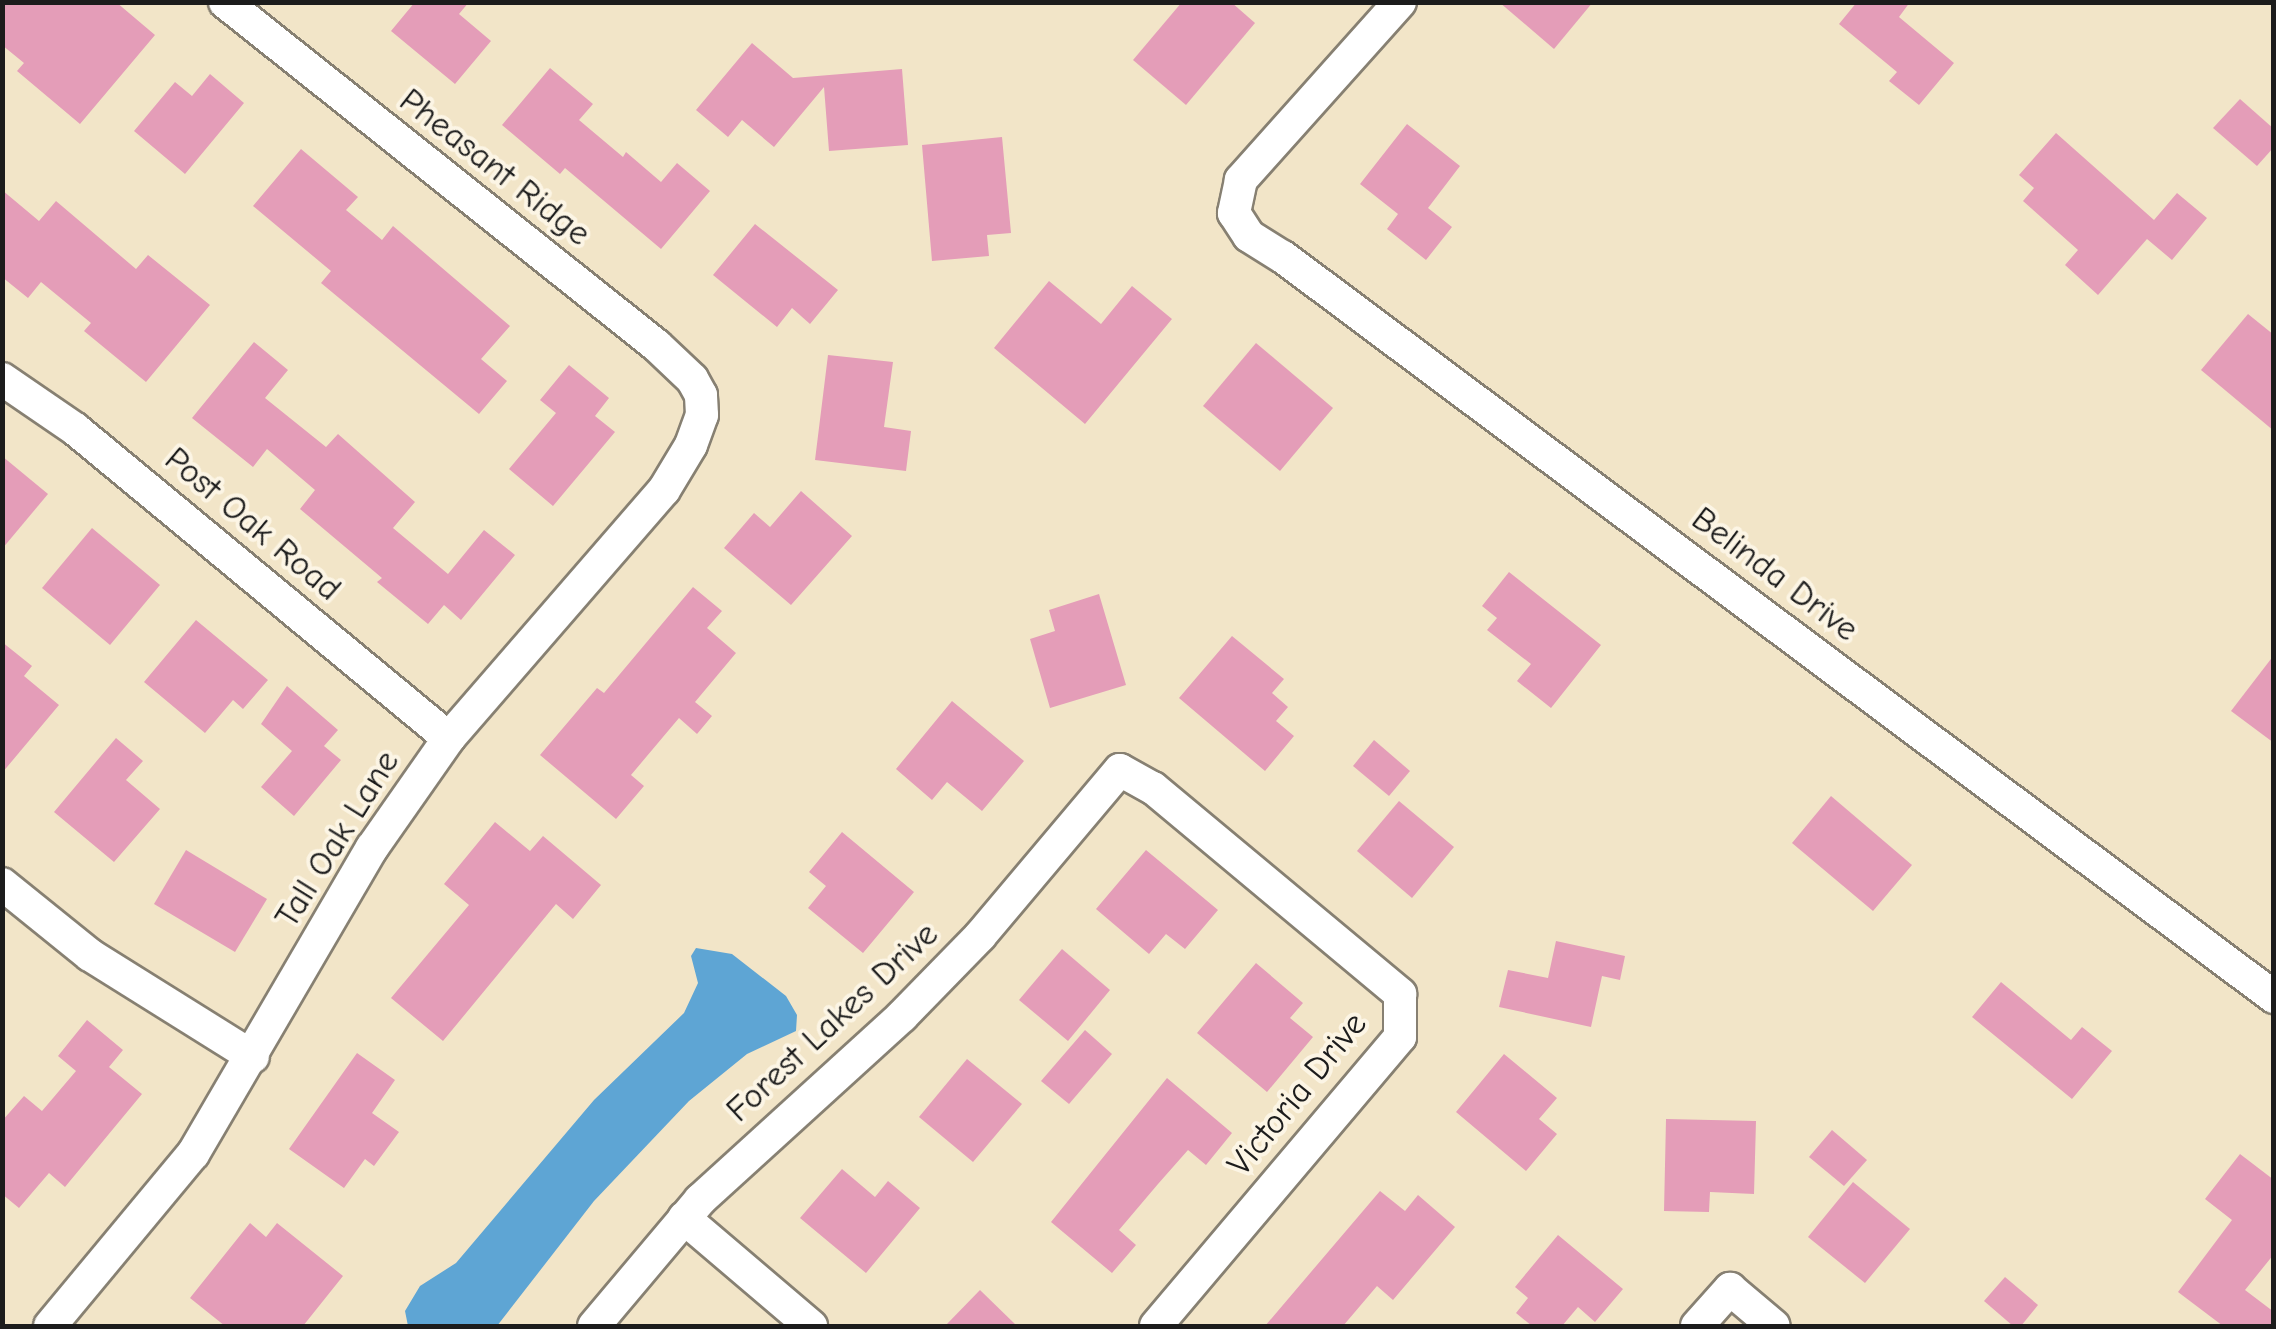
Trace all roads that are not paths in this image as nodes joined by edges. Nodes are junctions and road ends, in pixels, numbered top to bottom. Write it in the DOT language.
graph roads {
  1 [pos="224,2"];
  2 [pos="1400,2"];
  3 [pos="2,379"];
  4 [pos="701,404"];
  5 [pos="448,738"];
  6 [pos="1120,770"];
  7 [pos="2,884"];
  8 [pos="2274,997"];
  9 [pos="253,1057"];
  10 [pos="684,1218"];
  11 [pos="50,1326"];
  12 [pos="594,1326"];
  13 [pos="811,1326"];
  14 [pos="1156,1326"];
  15 [pos="1697,1326"];
  16 [pos="1774,1326"];
  1 -- 4 [label="street, Pheasant Ridge"];
  2 -- 8 [label="street, Belinda Drive"];
  3 -- 5 [label="street, Post Oak Road"];
  4 -- 5 [label="street, Tall Oak Lane"];
  5 -- 9 [label="street, Tall Oak Lane"];
  6 -- 10 [label="street, Forest Lakes Drive"];
  6 -- 14 [label="street, Victoria Drive"];
  7 -- 9 [label="street"];
  9 -- 11 [label="street, Tall Oak Lane"];
  10 -- 12 [label="street, Forest Lakes Drive"];
  10 -- 13 [label="street"];
  15 -- 16 [label="street"];
}
